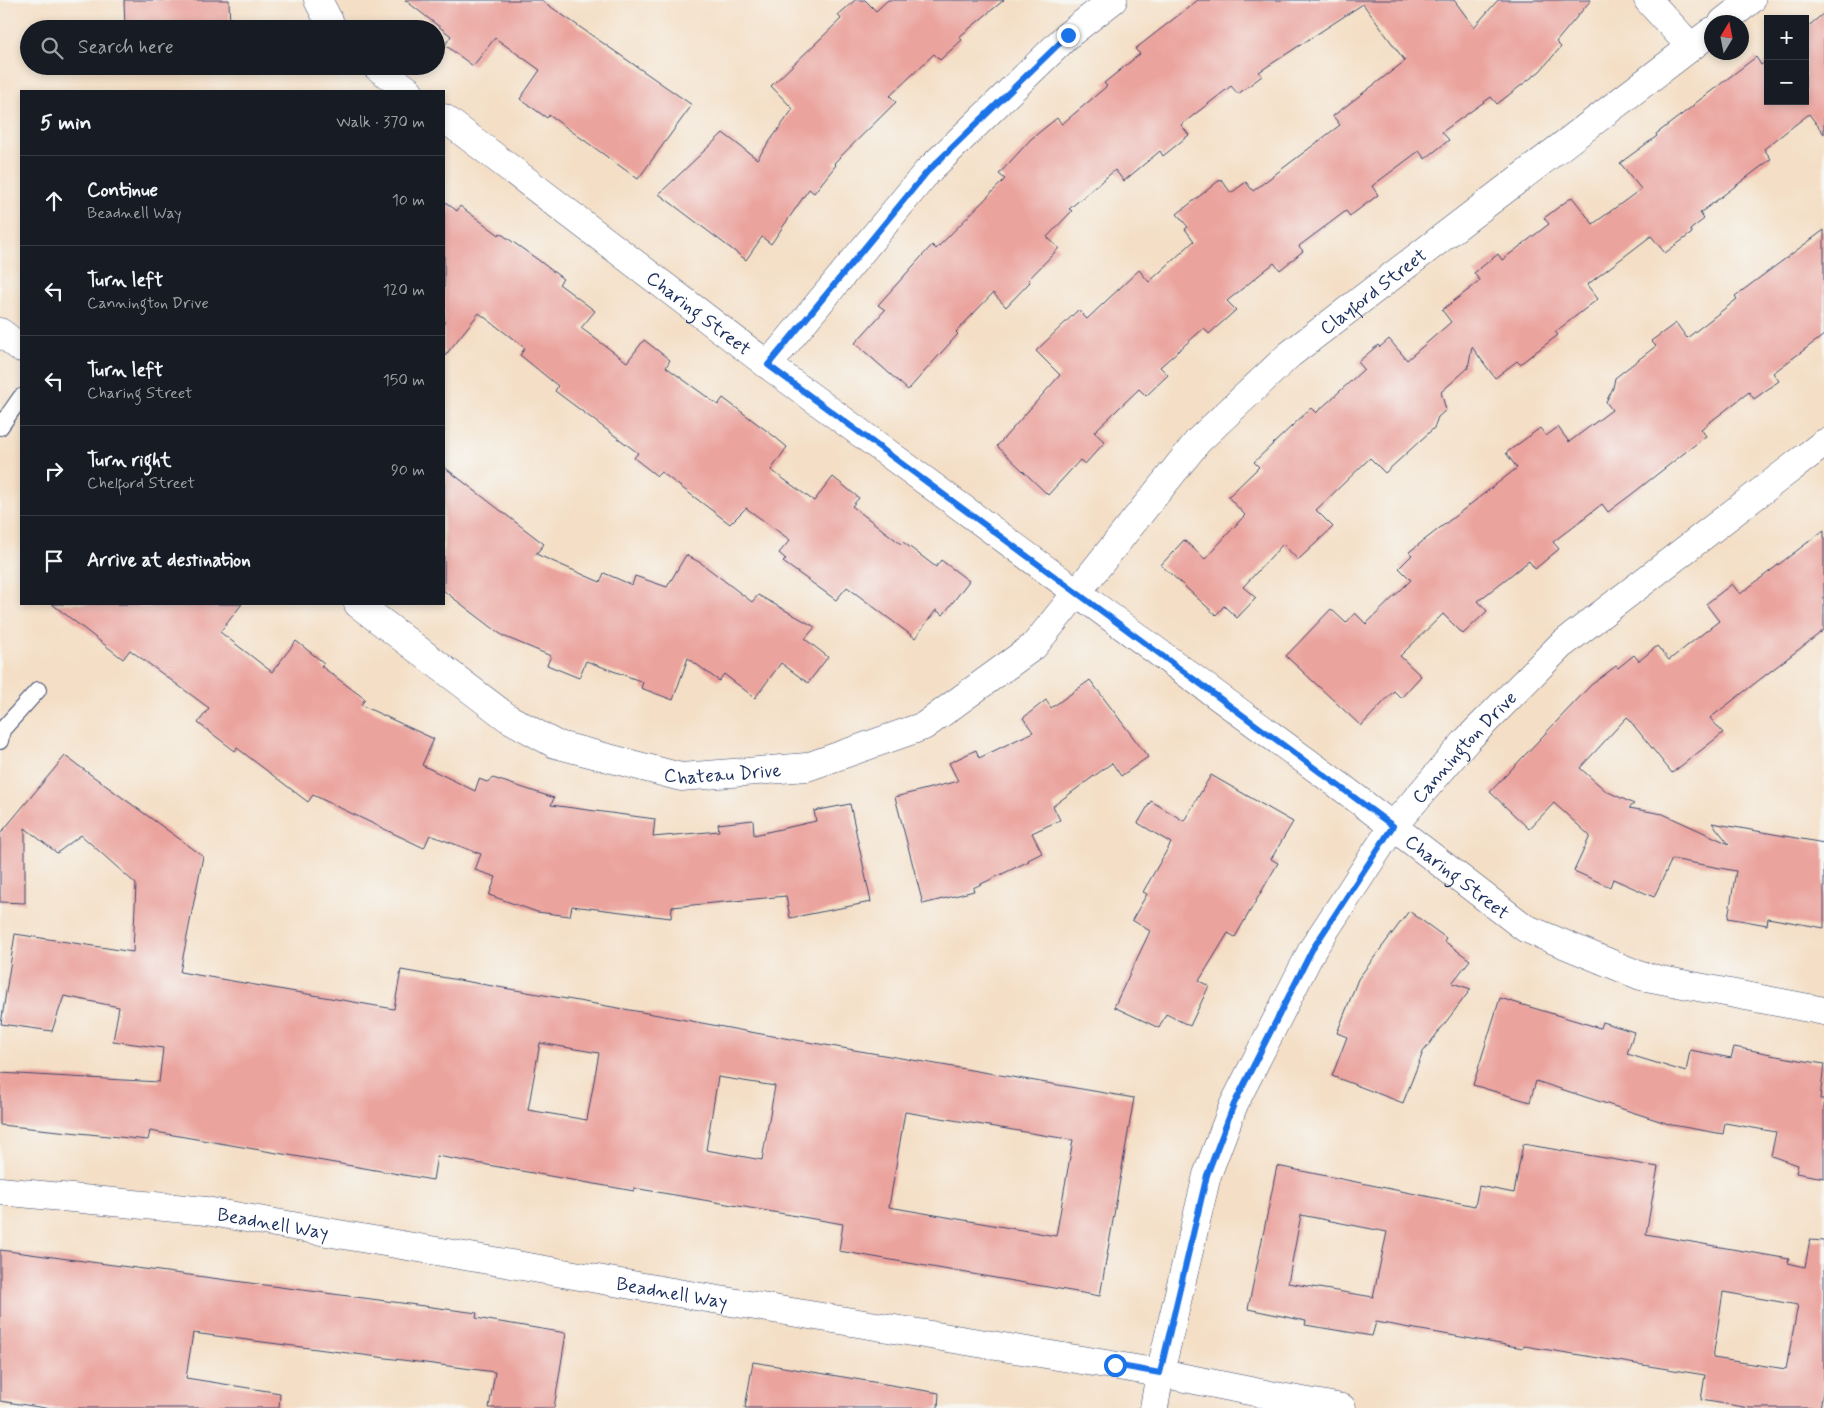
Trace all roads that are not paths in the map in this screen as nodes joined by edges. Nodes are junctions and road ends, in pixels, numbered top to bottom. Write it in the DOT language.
graph roads {
  1 [pos="318,0"];
  2 [pos="1113,0"];
  3 [pos="1648,0"];
  4 [pos="1751,0"];
  5 [pos="1731,15"];
  6 [pos="328,20"];
  7 [pos="1701,39"];
  8 [pos="388,75"];
  9 [pos="408,90"];
  10 [pos="445,119"];
  11 [pos="0,332"];
  12 [pos="20,347"];
  13 [pos="768,365"];
  14 [pos="20,398"];
  15 [pos="0,426"];
  16 [pos="1824,443"];
  17 [pos="1076,592"];
  18 [pos="359,605"];
  19 [pos="38,690"];
  20 [pos="0,741"];
  21 [pos="1393,826"];
  22 [pos="1824,1011"];
  23 [pos="0,1191"];
  24 [pos="1160,1373"];
  25 [pos="1154,1408"];
  26 [pos="1342,1408"];
  1 -- 6 [label="street"];
  2 -- 13 [label="street"];
  3 -- 7 [label="street"];
  4 -- 5 [label="street"];
  7 -- 17 [label="street, Clayford Street"];
  8 -- 9 [label="street"];
  10 -- 13 [label="street, Charing Street"];
  11 -- 12 [label="street"];
  13 -- 17 [label="street, Charing Street"];
  14 -- 15 [label="lane"];
  16 -- 21 [label="street, Cannington Drive"];
  17 -- 18 [label="street, Chateau Drive"];
  17 -- 21 [label="street, Charing Street"];
  19 -- 20 [label="lane"];
  21 -- 22 [label="street, Charing Street"];
  21 -- 24 [label="street, Cannington Drive"];
  23 -- 24 [label="street, Beadnell Way"];
  24 -- 25 [label="street, Cannington Drive"];
  24 -- 26 [label="street, Beadnell Way"];
}
